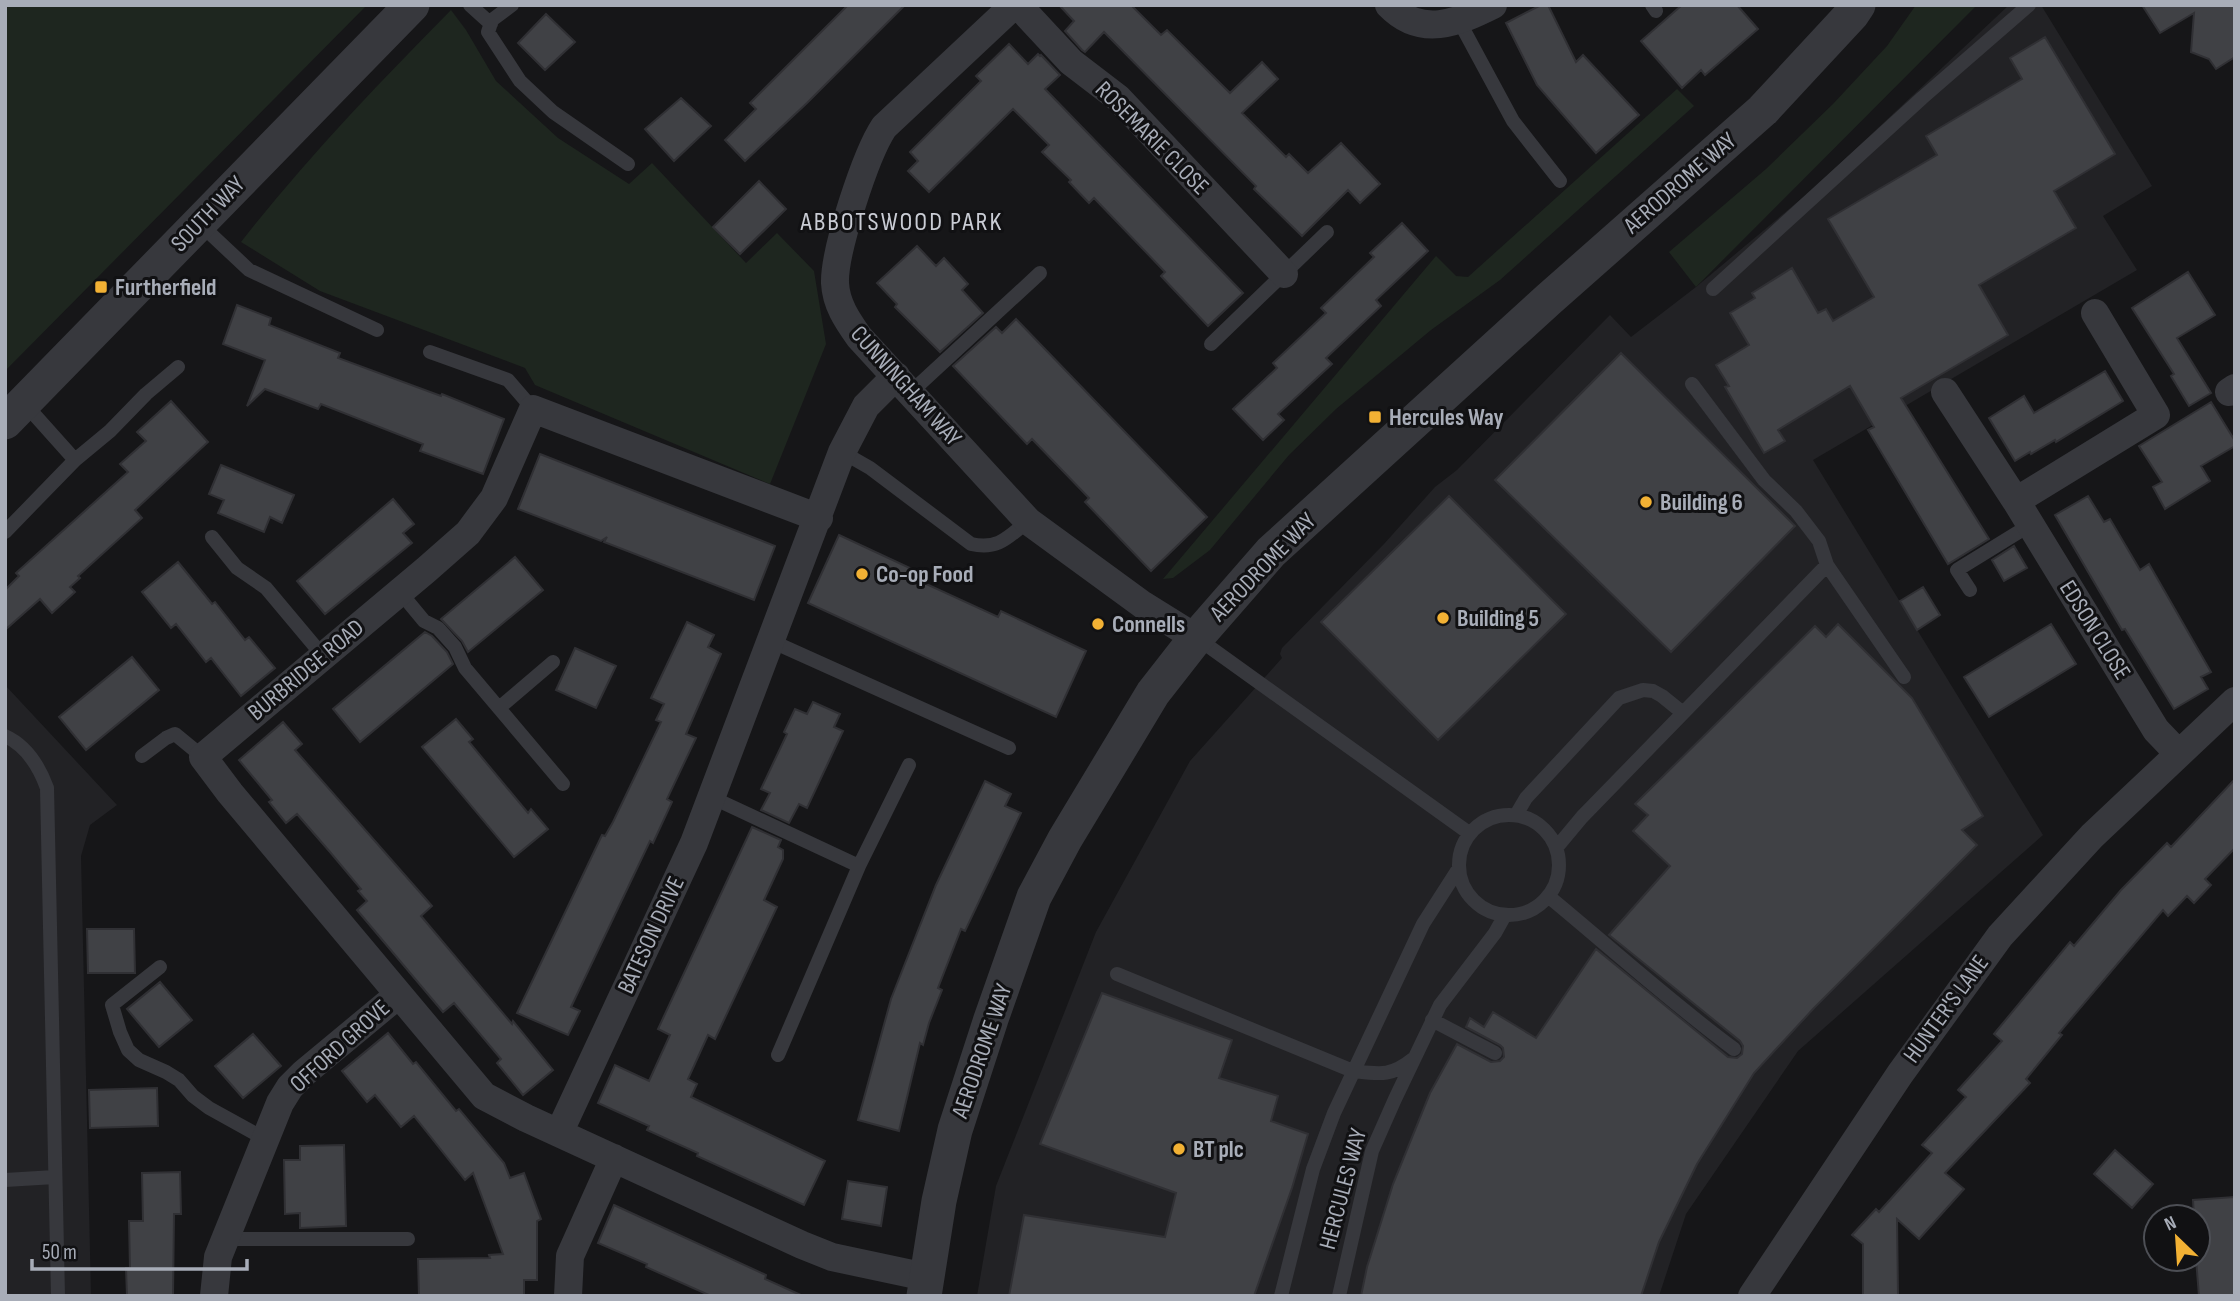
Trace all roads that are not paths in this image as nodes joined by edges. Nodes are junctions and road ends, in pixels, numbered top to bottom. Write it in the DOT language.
graph roads {
  1 [pos="412,5"];
  2 [pos="470,5"];
  3 [pos="512,5"];
  4 [pos="1016,5"];
  5 [pos="1389,5"];
  6 [pos="1858,5"];
  7 [pos="2029,5"];
  8 [pos="1491,6"];
  9 [pos="1459,21"];
  10 [pos="491,24"];
  11 [pos="628,164"];
  12 [pos="1560,181"];
  13 [pos="199,223"];
  14 [pos="1326,232"];
  15 [pos="1040,273"];
  16 [pos="1284,274"];
  17 [pos="1713,289"];
  18 [pos="2095,313"];
  19 [pos="377,330"];
  20 [pos="1211,344"];
  21 [pos="430,352"];
  22 [pos="178,367"];
  23 [pos="903,384"];
  24 [pos="1692,384"];
  25 [pos="1945,392"];
  26 [pos="533,409"];
  27 [pos="15,413"];
  28 [pos="842,452"];
  29 [pos="75,460"];
  30 [pos="2023,513"];
  31 [pos="818,518"];
  32 [pos="1028,521"];
  33 [pos="5,532"];
  34 [pos="212,537"];
  35 [pos="1827,565"];
  36 [pos="1970,590"];
  37 [pos="400,592"];
  38 [pos="1196,638"];
  39 [pos="771,641"];
  40 [pos="323,656"];
  41 [pos="553,662"];
  42 [pos="1904,677"];
  43 [pos="2235,701"];
  44 [pos="499,708"];
  45 [pos="1684,713"];
  46 [pos="5,736"];
  47 [pos="1009,748"];
  48 [pos="2179,754"];
  49 [pos="142,756"];
  50 [pos="203,757"];
  51 [pos="909,765"];
  52 [pos="563,784"];
  53 [pos="711,797"];
  54 [pos="1517,815"];
  55 [pos="1469,833"];
  56 [pos="1556,847"];
  57 [pos="859,866"];
  58 [pos="1457,871"];
  59 [pos="1548,896"];
  60 [pos="1505,915"];
  61 [pos="160,967"];
  62 [pos="1117,974"];
  63 [pos="398,995"];
  64 [pos="1432,1020"];
  65 [pos="1734,1049"];
  66 [pos="1495,1053"];
  67 [pos="778,1055"];
  68 [pos="1414,1058"];
  69 [pos="1353,1071"];
  70 [pos="559,1133"];
  71 [pos="265,1139"];
  72 [pos="614,1158"];
  73 [pos="55,1177"];
  74 [pos="5,1180"];
  75 [pos="224,1239"];
  76 [pos="408,1239"];
  77 [pos="925,1286"];
  78 [pos="58,1296"];
  79 [pos="214,1296"];
  80 [pos="568,1296"];
  81 [pos="1281,1296"];
  82 [pos="1339,1296"];
  83 [pos="1752,1296"];
  1 -- 13 [label="street, SOUTH WAY"];
  2 -- 10 [label="lane"];
  3 -- 10 [label="lane"];
  4 -- 16 [label="street, ROSEMARIE CLOSE"];
  4 -- 23 [label="street, CUNNINGHAM WAY"];
  5 -- 9 [label="street"];
  6 -- 38 [label="street, AERODROME WAY"];
  7 -- 17 [label="lane"];
  8 -- 9 [label="street"];
  9 -- 12 [label="lane"];
  10 -- 11 [label="lane"];
  13 -- 19 [label="lane"];
  13 -- 27 [label="street, SOUTH WAY"];
  14 -- 16 [label="lane"];
  15 -- 23 [label="lane"];
  16 -- 20 [label="lane"];
  18 -- 30 [label="street"];
  21 -- 26 [label="lane"];
  22 -- 29 [label="lane"];
  23 -- 28 [label="street, BATESON DRIVE"];
  23 -- 32 [label="street, CUNNINGHAM WAY"];
  24 -- 35 [label="lane"];
  25 -- 30 [label="street, EDSON CLOSE"];
  26 -- 31 [label="street"];
  26 -- 37 [label="street, BURBRIDGE ROAD"];
  27 -- 29 [label="lane"];
  28 -- 31 [label="street, BATESON DRIVE"];
  28 -- 32 [label="lane"];
  29 -- 33 [label="lane"];
  30 -- 36 [label="lane"];
  30 -- 48 [label="street, EDSON CLOSE"];
  31 -- 39 [label="street, BATESON DRIVE"];
  32 -- 38 [label="street, CUNNINGHAM WAY"];
  34 -- 40 [label="lane"];
  35 -- 42 [label="lane"];
  35 -- 45 [label="lane"];
  37 -- 40 [label="street, BURBRIDGE ROAD"];
  37 -- 44 [label="lane"];
  38 -- 55 [label="lane"];
  38 -- 77 [label="street, AERODROME WAY"];
  39 -- 47 [label="lane"];
  39 -- 53 [label="street, BATESON DRIVE"];
  40 -- 50 [label="street, BURBRIDGE ROAD"];
  41 -- 44 [label="lane"];
  43 -- 48 [label="street, HUNTER'S LANE"];
  44 -- 52 [label="lane"];
  45 -- 54 [label="lane"];
  45 -- 56 [label="lane"];
  46 -- 73 [label="lane"];
  48 -- 83 [label="street, HUNTER'S LANE"];
  49 -- 50 [label="lane"];
  50 -- 63 [label="street"];
  51 -- 57 [label="lane"];
  53 -- 57 [label="lane"];
  53 -- 70 [label="street, BATESON DRIVE"];
  54 -- 55 [label="lane"];
  54 -- 56 [label="lane"];
  55 -- 58 [label="lane, HERCULES WAY"];
  56 -- 59 [label="lane"];
  57 -- 67 [label="lane"];
  58 -- 60 [label="lane"];
  58 -- 69 [label="lane, HERCULES WAY"];
  59 -- 60 [label="lane"];
  59 -- 65 [label="lane"];
  60 -- 64 [label="lane, HERCULES WAY"];
  61 -- 71 [label="lane"];
  62 -- 69 [label="lane"];
  63 -- 70 [label="street"];
  63 -- 71 [label="street, OFFORD GROVE"];
  64 -- 66 [label="lane"];
  64 -- 68 [label="lane, HERCULES WAY"];
  68 -- 69 [label="lane"];
  68 -- 82 [label="lane, HERCULES WAY"];
  69 -- 81 [label="lane, HERCULES WAY"];
  70 -- 72 [label="street"];
  71 -- 75 [label="street, OFFORD GROVE"];
  72 -- 77 [label="street"];
  72 -- 80 [label="street"];
  73 -- 74 [label="lane"];
  73 -- 78 [label="lane"];
  75 -- 76 [label="lane"];
  75 -- 79 [label="street, OFFORD GROVE"];
}
